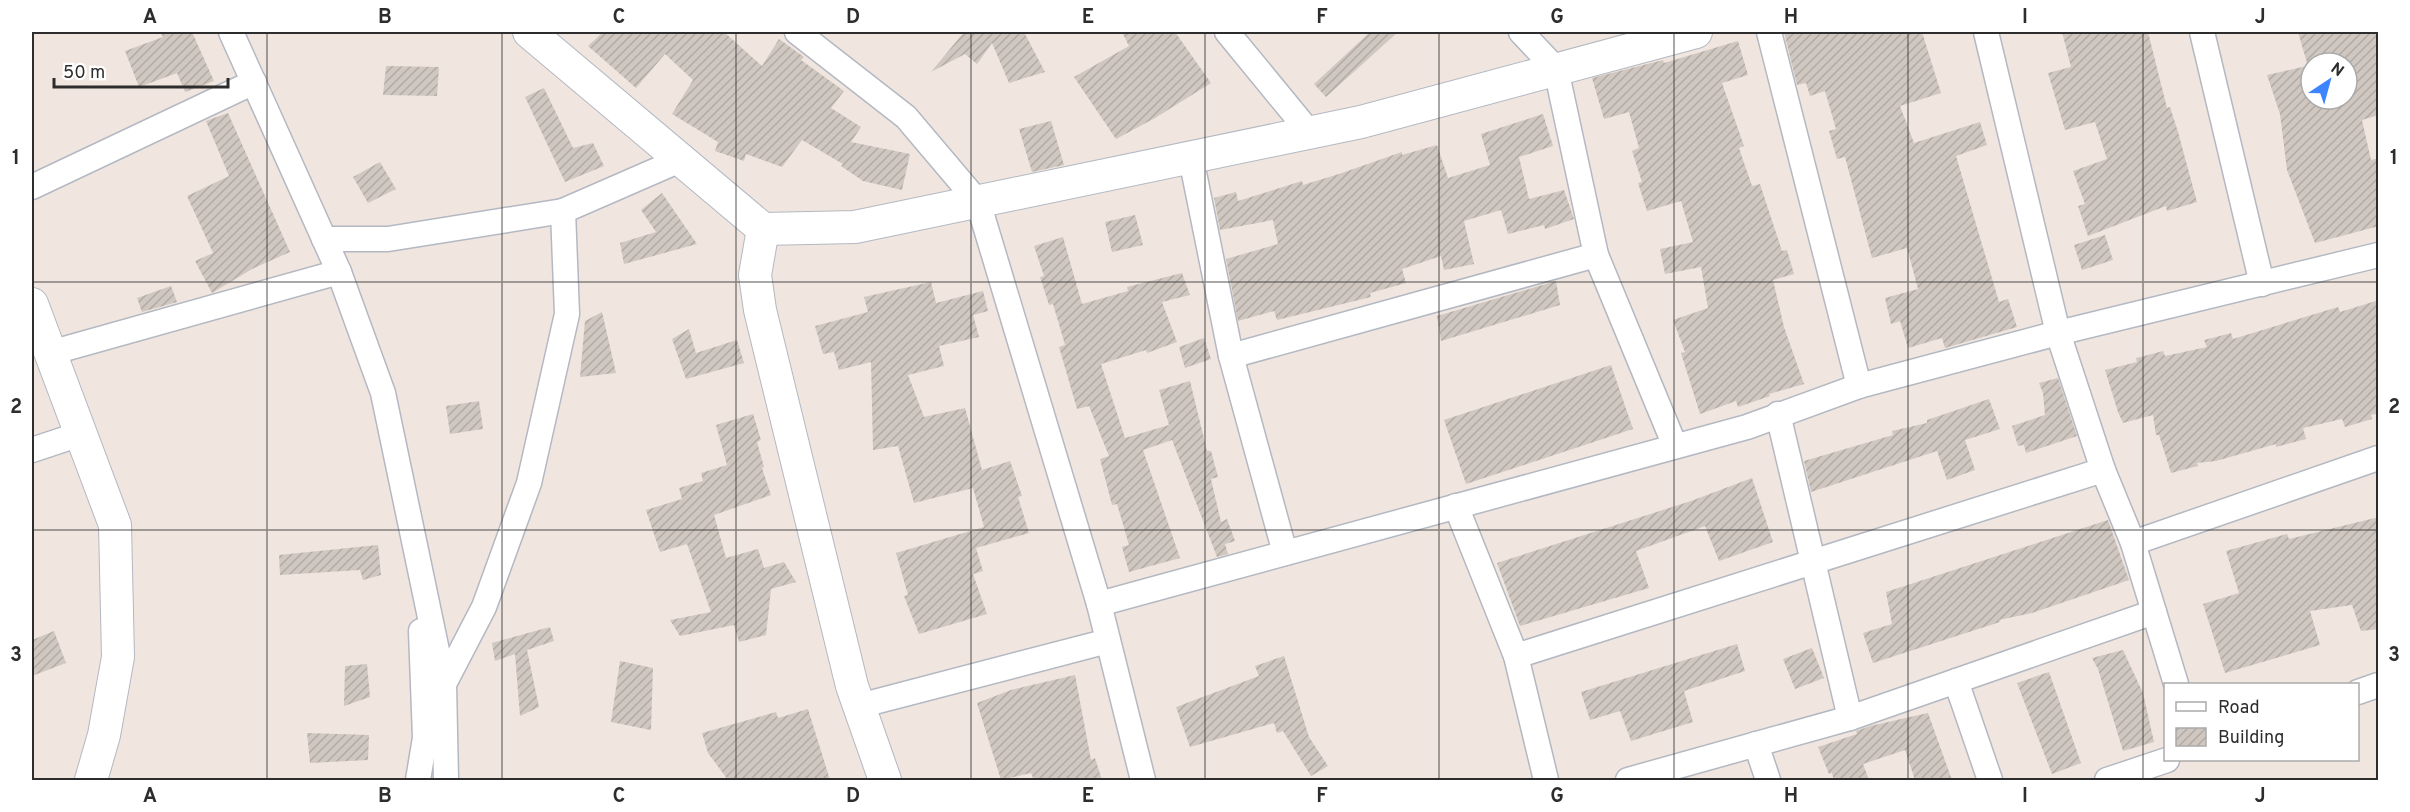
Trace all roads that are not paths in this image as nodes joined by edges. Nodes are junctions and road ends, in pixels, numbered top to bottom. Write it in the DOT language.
graph roads {
  1 [pos="231,32"];
  2 [pos="529,32"];
  3 [pos="797,32"];
  4 [pos="1227,32"];
  5 [pos="1521,32"];
  6 [pos="1696,32"];
  7 [pos="1769,32"];
  8 [pos="1986,32"];
  9 [pos="2202,32"];
  10 [pos="1556,69"];
  11 [pos="254,81"];
  12 [pos="1310,133"];
  13 [pos="1191,158"];
  14 [pos="680,160"];
  15 [pos="32,187"];
  16 [pos="978,202"];
  17 [pos="563,211"];
  18 [pos="762,229"];
  19 [pos="324,239"];
  20 [pos="1596,255"];
  21 [pos="2379,255"];
  22 [pos="339,272"];
  23 [pos="2262,284"];
  24 [pos="32,304"];
  25 [pos="2058,333"];
  26 [pos="50,353"];
  27 [pos="1231,356"];
  28 [pos="1859,386"];
  29 [pos="1778,414"];
  30 [pos="80,434"];
  31 [pos="1675,446"];
  32 [pos="32,450"];
  33 [pos="2379,458"];
  34 [pos="2103,470"];
  35 [pos="1456,506"];
  36 [pos="2133,543"];
  37 [pos="1286,553"];
  38 [pos="1814,562"];
  39 [pos="418,563"];
  40 [pos="1099,604"];
  41 [pos="2154,612"];
  42 [pos="1108,641"];
  43 [pos="1516,656"];
  44 [pos="1956,681"];
  45 [pos="2176,683"];
  46 [pos="444,684"];
  47 [pos="2379,685"];
  48 [pos="2359,692"];
  49 [pos="859,705"];
  50 [pos="1850,718"];
  51 [pos="1756,744"];
  52 [pos="2164,760"];
  53 [pos="91,780"];
  54 [pos="418,780"];
  55 [pos="446,780"];
  56 [pos="885,780"];
  57 [pos="1143,780"];
  58 [pos="1546,780"];
  59 [pos="1628,780"];
  60 [pos="1768,780"];
  61 [pos="1990,780"];
  62 [pos="2107,780"];
  1 -- 11 [label="street"];
  2 -- 14 [label="street"];
  3 -- 16 [label="street"];
  4 -- 12 [label="street"];
  5 -- 10 [label="street"];
  6 -- 10 [label="street"];
  7 -- 28 [label="street"];
  8 -- 25 [label="street"];
  9 -- 23 [label="street"];
  10 -- 12 [label="street"];
  10 -- 20 [label="street"];
  11 -- 15 [label="street"];
  11 -- 19 [label="street"];
  12 -- 13 [label="street"];
  13 -- 16 [label="street"];
  13 -- 27 [label="street"];
  14 -- 17 [label="street"];
  14 -- 18 [label="street"];
  16 -- 18 [label="street"];
  16 -- 40 [label="street"];
  17 -- 19 [label="street"];
  17 -- 46 [label="street"];
  18 -- 49 [label="street"];
  19 -- 22 [label="street"];
  20 -- 27 [label="street"];
  20 -- 31 [label="street"];
  21 -- 23 [label="street"];
  22 -- 26 [label="street"];
  22 -- 39 [label="street"];
  23 -- 25 [label="street"];
  24 -- 26 [label="street"];
  25 -- 28 [label="street"];
  25 -- 34 [label="street"];
  26 -- 30 [label="street"];
  27 -- 37 [label="street"];
  28 -- 29 [label="street"];
  29 -- 31 [label="street"];
  29 -- 38 [label="street"];
  30 -- 32 [label="street"];
  30 -- 53 [label="street"];
  31 -- 35 [label="street"];
  33 -- 36 [label="street"];
  34 -- 36 [label="street"];
  34 -- 38 [label="street"];
  35 -- 37 [label="street"];
  35 -- 43 [label="street"];
  36 -- 41 [label="street"];
  37 -- 40 [label="street"];
  38 -- 43 [label="street"];
  38 -- 50 [label="street"];
  39 -- 46 [label="street"];
  39 -- 54 [label="street"];
  40 -- 42 [label="street"];
  41 -- 44 [label="street"];
  41 -- 45 [label="street"];
  42 -- 49 [label="street"];
  42 -- 57 [label="street"];
  43 -- 58 [label="street"];
  44 -- 50 [label="street"];
  44 -- 61 [label="street"];
  46 -- 55 [label="street"];
  47 -- 48 [label="street"];
  49 -- 56 [label="street"];
  50 -- 51 [label="street"];
  51 -- 59 [label="street"];
  51 -- 60 [label="street"];
  52 -- 62 [label="street"];
}
